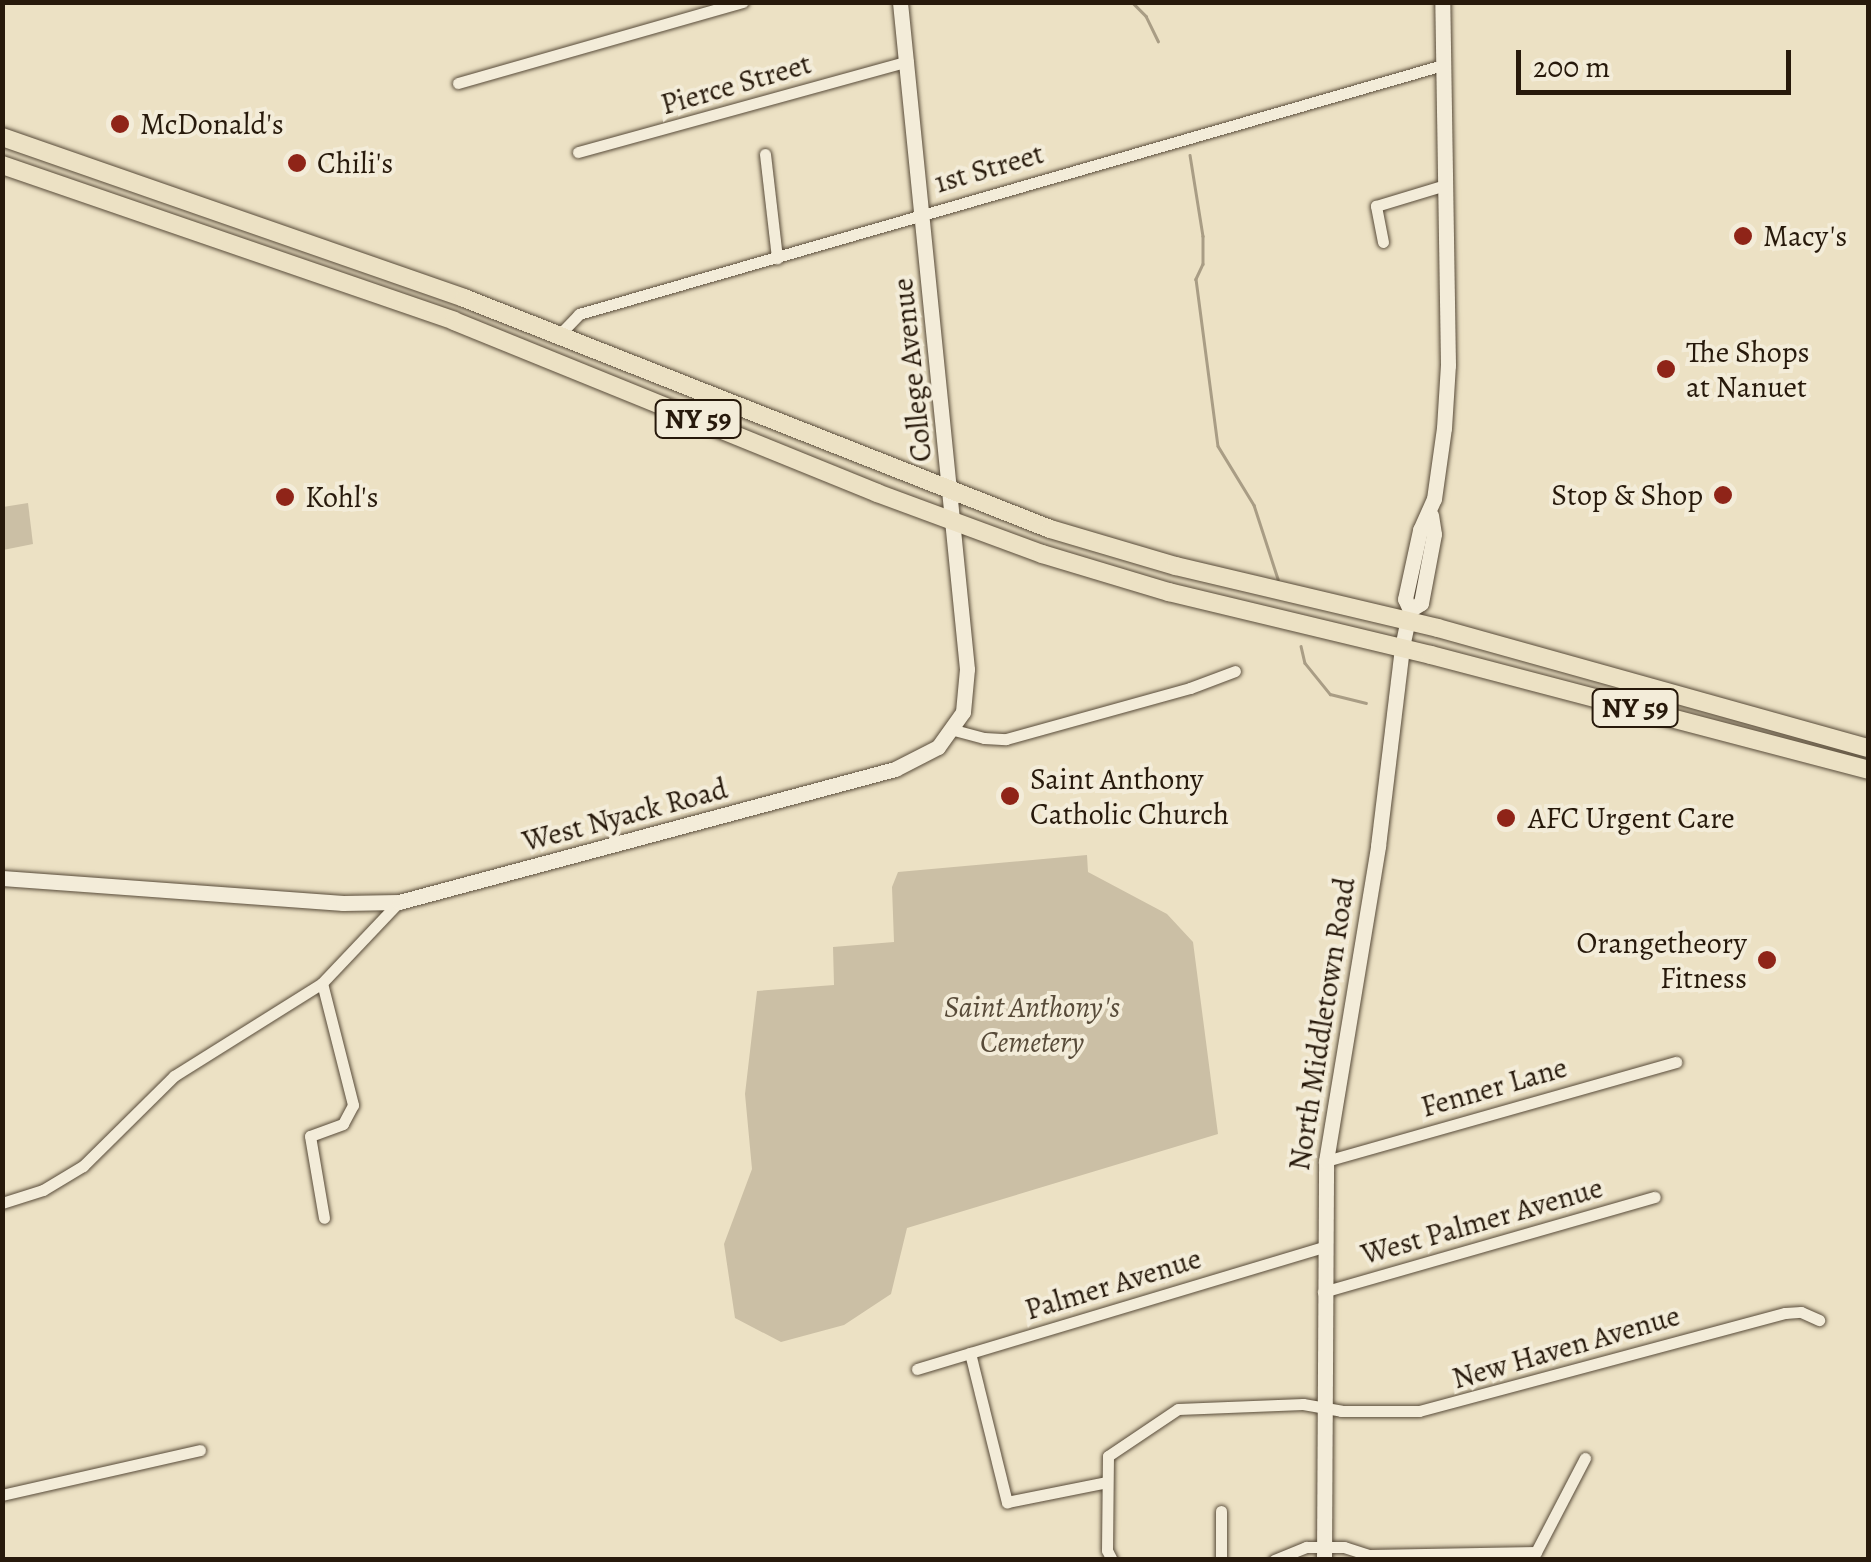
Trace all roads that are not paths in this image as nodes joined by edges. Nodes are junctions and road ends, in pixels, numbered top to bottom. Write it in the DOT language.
graph roads {
  1 [pos="743,2"];
  2 [pos="900,2"];
  3 [pos="1442,2"];
  4 [pos="908,61"];
  5 [pos="1443,65"];
  6 [pos="458,83"];
  7 [pos="2,137"];
  8 [pos="578,152"];
  9 [pos="765,154"];
  10 [pos="2,165"];
  11 [pos="1442,186"];
  12 [pos="924,213"];
  13 [pos="1383,242"];
  14 [pos="777,258"];
  15 [pos="559,335"];
  16 [pos="951,493"];
  17 [pos="954,523"];
  18 [pos="1409,615"];
  19 [pos="1402,647"];
  20 [pos="1235,671"];
  21 [pos="954,730"];
  22 [pos="1868,748"];
  23 [pos="1868,770"];
  24 [pos="2,878"];
  25 [pos="398,902"];
  26 [pos="322,983"];
  27 [pos="1676,1062"];
  28 [pos="1326,1161"];
  29 [pos="1654,1197"];
  30 [pos="2,1203"];
  31 [pos="324,1218"];
  32 [pos="1323,1247"];
  33 [pos="1322,1292"];
  34 [pos="1820,1320"];
  35 [pos="970,1353"];
  36 [pos="918,1369"];
  37 [pos="1322,1406"];
  38 [pos="200,1450"];
  39 [pos="1585,1458"];
  40 [pos="1107,1482"];
  41 [pos="2,1495"];
  42 [pos="1221,1511"];
  43 [pos="1324,1553"];
  44 [pos="1112,1560"];
  45 [pos="1221,1560"];
  46 [pos="1274,1560"];
  1 -- 6 [label="street"];
  2 -- 4 [label="street, College Avenue"];
  3 -- 5 [label="street, North Middletown Road"];
  4 -- 8 [label="street, Pierce Street"];
  4 -- 12 [label="street, College Avenue"];
  5 -- 11 [label="street, North Middletown Road"];
  5 -- 12 [label="street, 1st Street"];
  7 -- 15 [label="main road, NY 59"];
  9 -- 14 [label="street"];
  10 -- 17 [label="main road, NY 59"];
  11 -- 13 [label="street"];
  11 -- 18 [label="street, North Middletown Road"];
  12 -- 14 [label="street, 1st Street"];
  12 -- 16 [label="street, College Avenue"];
  14 -- 15 [label="street, 1st Street"];
  15 -- 16 [label="main road, NY 59"];
  16 -- 17 [label="street, College Avenue"];
  16 -- 18 [label="main road, NY 59"];
  17 -- 19 [label="main road, NY 59"];
  17 -- 21 [label="street, College Avenue"];
  18 -- 19 [label="street, North Middletown Road"];
  18 -- 22 [label="main road, NY 59"];
  19 -- 23 [label="main road, NY 59"];
  19 -- 28 [label="street, North Middletown Road"];
  20 -- 21 [label="street"];
  21 -- 25 [label="street, West Nyack Road"];
  24 -- 25 [label="street, West Nyack Road"];
  25 -- 26 [label="street"];
  26 -- 30 [label="street"];
  26 -- 31 [label="street"];
  27 -- 28 [label="street, Fenner Lane"];
  28 -- 32 [label="street, North Middletown Road"];
  29 -- 33 [label="street, West Palmer Avenue"];
  32 -- 33 [label="street, North Middletown Road"];
  32 -- 35 [label="street, Palmer Avenue"];
  33 -- 37 [label="street, North Middletown Road"];
  34 -- 37 [label="street, New Haven Avenue"];
  35 -- 36 [label="street, Palmer Avenue"];
  35 -- 40 [label="street"];
  37 -- 40 [label="street, New Haven Avenue"];
  37 -- 43 [label="street, North Middletown Road"];
  38 -- 41 [label="street"];
  39 -- 43 [label="street"];
  40 -- 44 [label="street"];
  42 -- 45 [label="street"];
  43 -- 46 [label="street"];
}
